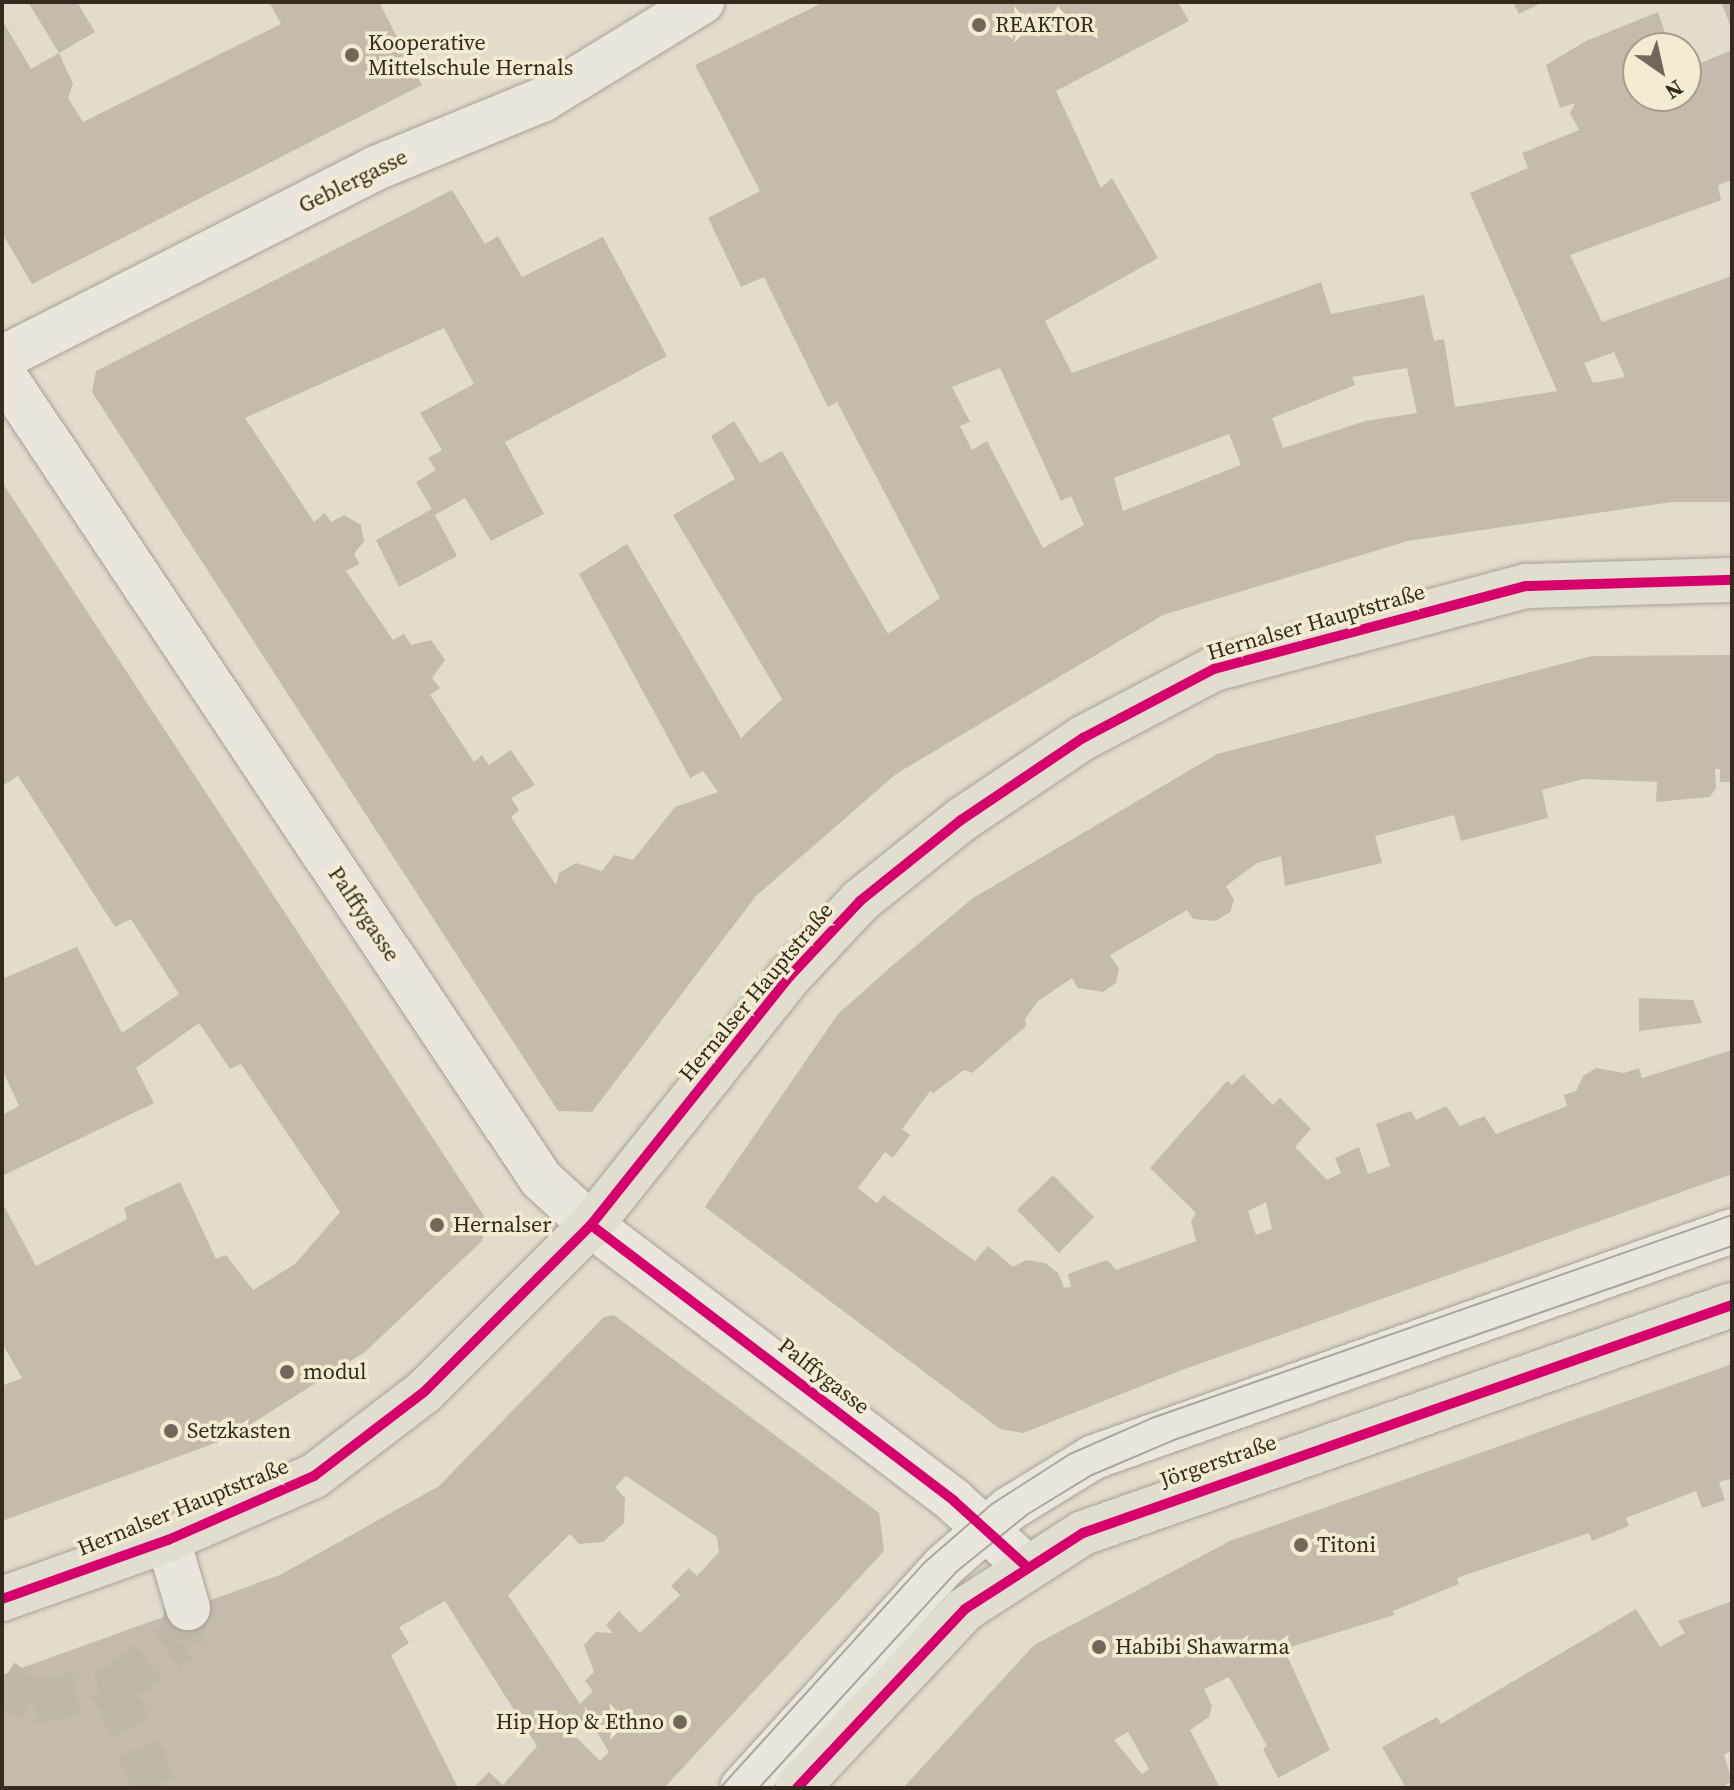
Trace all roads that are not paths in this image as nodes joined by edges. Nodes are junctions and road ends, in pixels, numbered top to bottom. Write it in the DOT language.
graph roads {
  1 [pos="702,2"];
  2 [pos="2,358"];
  3 [pos="2,372"];
  4 [pos="1732,580"];
  5 [pos="591,1225"];
  6 [pos="1732,1231"];
  7 [pos="1732,1305"];
  8 [pos="985,1529"];
  9 [pos="168,1540"];
  10 [pos="1026,1566"];
  11 [pos="2,1599"];
  12 [pos="188,1608"];
  13 [pos="742,1788"];
  14 [pos="797,1788"];
  1 -- 2 [label="street, Geblergasse"];
  3 -- 5 [label="street, Palffygasse"];
  4 -- 5 [label="main road, Hernalser Hauptstraße"];
  5 -- 8 [label="street, Palffygasse"];
  5 -- 9 [label="main road, Hernalser Hauptstraße"];
  6 -- 8 [label="street"];
  7 -- 10 [label="main road, Jörgerstraße"];
  8 -- 10 [label="street, Palffygasse"];
  8 -- 13 [label="street"];
  9 -- 11 [label="main road, Hernalser Hauptstraße"];
  9 -- 12 [label="street"];
  10 -- 14 [label="main road, Jörgerstraße"];
}
